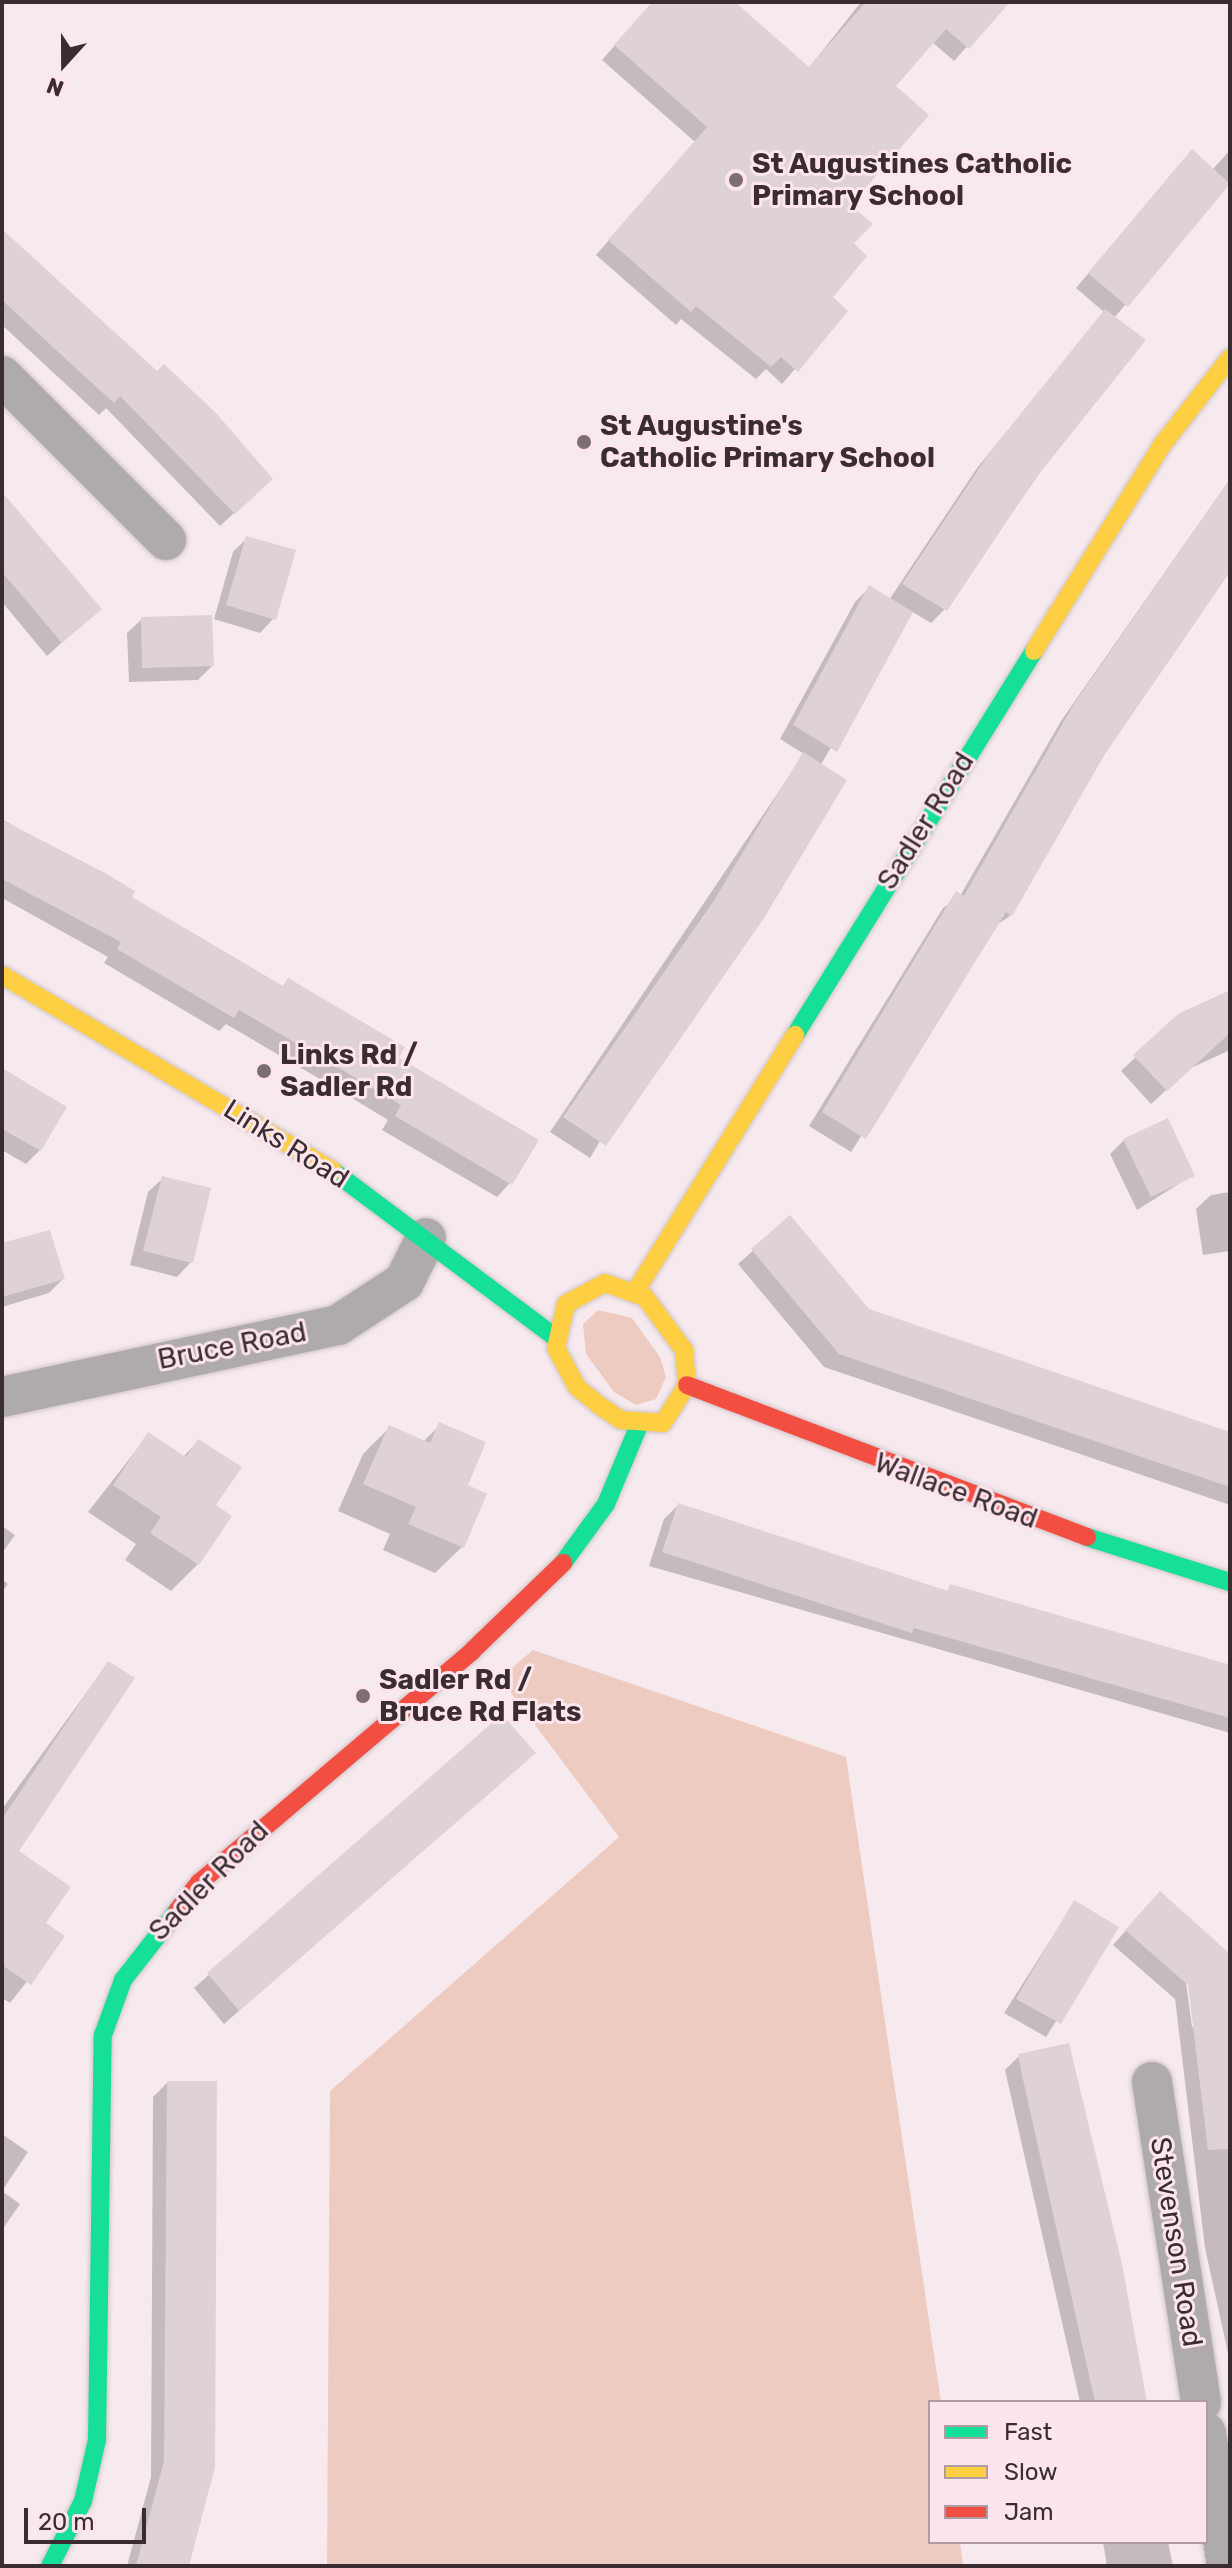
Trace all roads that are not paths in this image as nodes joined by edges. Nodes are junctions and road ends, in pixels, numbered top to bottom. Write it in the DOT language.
graph roads {
  1 [pos="1230,358"];
  2 [pos="2,376"];
  3 [pos="166,540"];
  4 [pos="2,975"];
  5 [pos="426,1238"];
  6 [pos="635,1292"];
  7 [pos="555,1337"];
  8 [pos="687,1385"];
  9 [pos="2,1397"];
  10 [pos="639,1425"];
  11 [pos="1230,1582"];
  12 [pos="1152,2082"];
  13 [pos="1201,2400"];
  14 [pos="1208,2446"];
  15 [pos="50,2566"];
  16 [pos="1227,2566"];
  1 -- 6 [label="street, Sadler Road"];
  2 -- 3 [label="street"];
  4 -- 5 [label="street, Links Road"];
  5 -- 7 [label="street, Links Road"];
  5 -- 9 [label="street, Bruce Road"];
  6 -- 7 [label="street"];
  6 -- 8 [label="street"];
  7 -- 10 [label="street"];
  8 -- 10 [label="street"];
  8 -- 11 [label="street, Wallace Road"];
  10 -- 15 [label="street, Sadler Road"];
  12 -- 13 [label="street, Stevenson Road"];
  14 -- 16 [label="street"];
}
